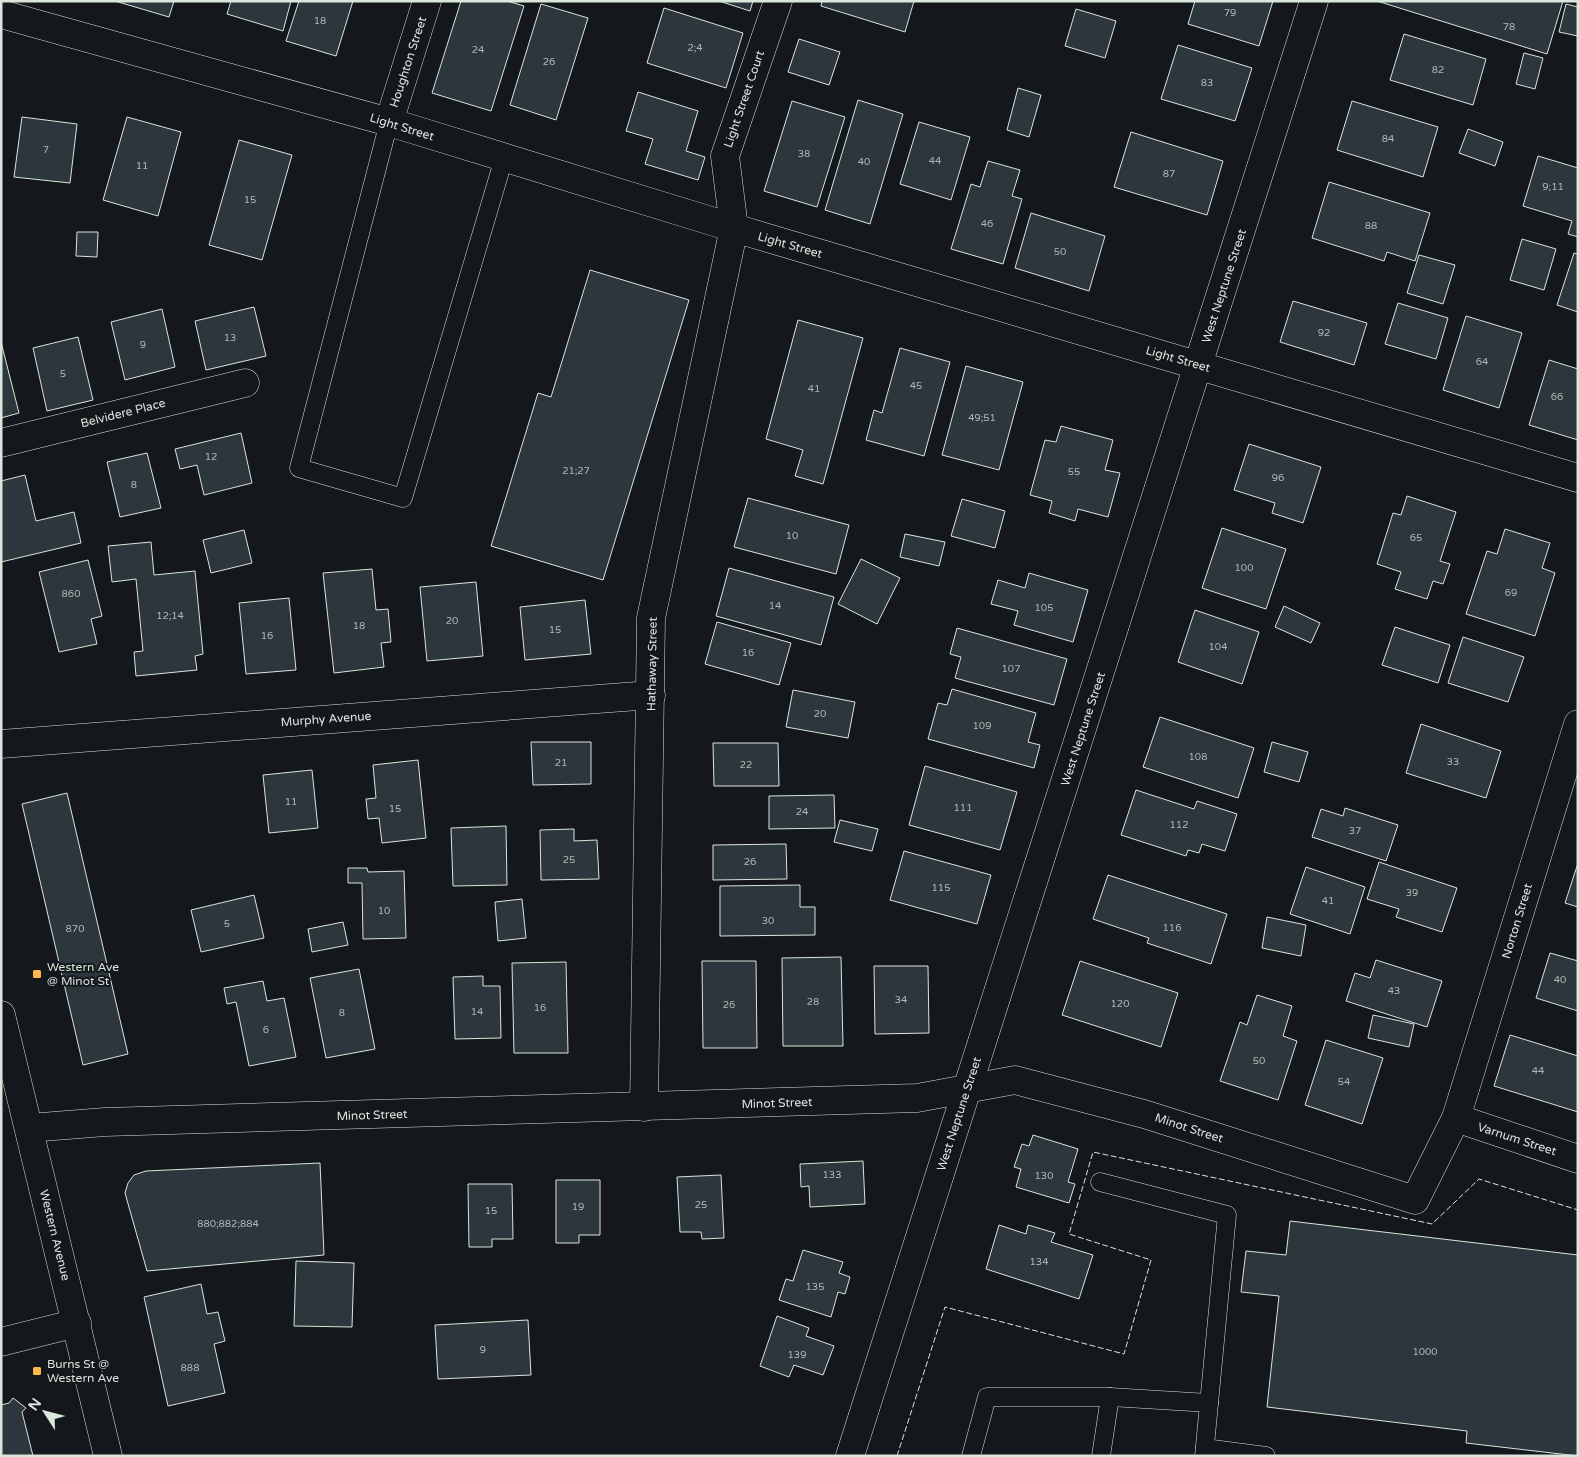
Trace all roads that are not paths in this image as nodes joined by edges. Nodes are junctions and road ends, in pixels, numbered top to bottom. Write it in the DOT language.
graph roads {
  1 [pos="427,1"];
  2 [pos="778,1"];
  3 [pos="1314,1"];
  4 [pos="1,14"];
  5 [pos="389,122"];
  6 [pos="504,158"];
  7 [pos="734,228"];
  8 [pos="1199,364"];
  9 [pos="245,384"];
  10 [pos="1,443"];
  11 [pos="1578,478"];
  12 [pos="651,695"];
  13 [pos="1578,724"];
  14 [pos="1,744"];
  15 [pos="1,1014"];
  16 [pos="8,1070"];
  17 [pos="967,1091"];
  18 [pos="644,1107"];
  19 [pos="1456,1118"];
  20 [pos="29,1128"];
  21 [pos="1578,1159"];
  22 [pos="1100,1182"];
  23 [pos="77,1323"];
  24 [pos="1,1342"];
  25 [pos="1110,1397"];
  26 [pos="1209,1403"];
  27 [pos="1204,1452"];
  28 [pos="108,1456"];
  29 [pos="850,1456"];
  30 [pos="971,1456"];
  31 [pos="1101,1456"];
  32 [pos="1266,1456"];
  1 -- 5 [label="street, Houghton Street"];
  2 -- 7 [label="street, Light Street Court"];
  3 -- 8 [label="street, West Neptune Street"];
  4 -- 5 [label="street, Light Street"];
  5 -- 6 [label="street, Light Street"];
  5 -- 6 [label="lane"];
  6 -- 7 [label="street, Light Street"];
  7 -- 8 [label="street, Light Street"];
  7 -- 12 [label="street, Hathaway Street"];
  8 -- 11 [label="street, Light Street"];
  8 -- 17 [label="street, West Neptune Street"];
  9 -- 10 [label="street, Belvidere Place"];
  12 -- 14 [label="street, Murphy Avenue"];
  12 -- 18 [label="street, Hathaway Street"];
  13 -- 19 [label="street, Norton Street"];
  15 -- 16 [label="street, Western Avenue"];
  16 -- 20 [label="street, Western Avenue"];
  17 -- 18 [label="street, Minot Street"];
  17 -- 19 [label="street, Minot Street"];
  17 -- 29 [label="street, West Neptune Street"];
  18 -- 20 [label="street, Minot Street"];
  19 -- 21 [label="street, Varnum Street"];
  20 -- 23 [label="street, Western Avenue"];
  22 -- 26 [label="lane"];
  23 -- 24 [label="street"];
  23 -- 28 [label="street, Western Avenue"];
  25 -- 26 [label="lane"];
  25 -- 30 [label="lane"];
  25 -- 31 [label="lane"];
  26 -- 27 [label="lane"];
  27 -- 32 [label="lane"];
}
